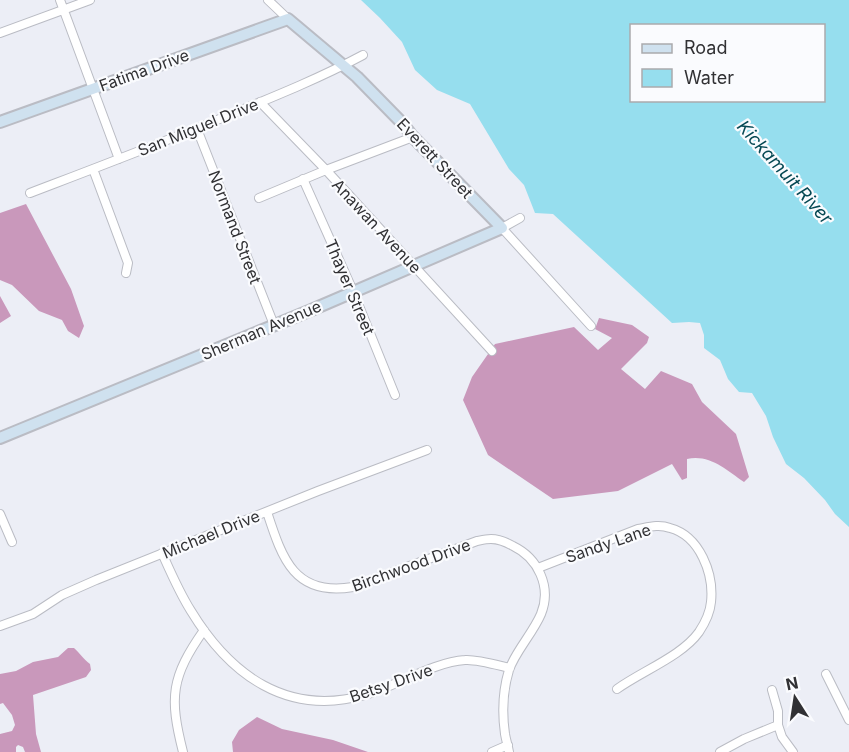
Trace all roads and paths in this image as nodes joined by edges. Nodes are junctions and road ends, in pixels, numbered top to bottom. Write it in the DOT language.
graph roads {
  1 [pos="60,0"];
  2 [pos="90,0"];
  3 [pos="268,0"];
  4 [pos="64,9"];
  5 [pos="288,19"];
  6 [pos="0,33"];
  7 [pos="363,55"];
  8 [pos="344,65"];
  9 [pos="93,88"];
  10 [pos="260,102"];
  11 [pos="0,122"];
  12 [pos="197,129"];
  13 [pos="413,137"];
  14 [pos="119,159"];
  15 [pos="93,169"];
  16 [pos="326,170"];
  17 [pos="303,179"];
  18 [pos="30,193"];
  19 [pos="259,198"];
  20 [pos="520,218"];
  21 [pos="502,228"];
  22 [pos="414,266"];
  23 [pos="126,273"];
  24 [pos="353,291"];
  25 [pos="274,325"];
  26 [pos="591,326"];
  27 [pos="492,351"];
  28 [pos="395,395"];
  29 [pos="0,438"];
  30 [pos="427,450"];
  31 [pos="267,512"];
  32 [pos="0,514"];
  33 [pos="12,542"];
  34 [pos="162,553"];
  35 [pos="538,568"];
  36 [pos="0,626"];
  37 [pos="204,630"];
  38 [pos="510,668"];
  39 [pos="826,674"];
  40 [pos="617,689"];
  41 [pos="772,690"];
  42 [pos="849,720"];
  43 [pos="778,725"];
  44 [pos="508,749"];
  45 [pos="183,752"];
  46 [pos="492,752"];
  47 [pos="720,752"];
  48 [pos="793,752"];
  1 -- 4 [label="street"];
  2 -- 4 [label="street"];
  3 -- 5 [label="street, Everett Street"];
  4 -- 6 [label="street"];
  4 -- 9 [label="street"];
  5 -- 8 [label="street, Everett Street"];
  5 -- 9 [label="street, Fatima Drive"];
  7 -- 8 [label="street, San Miguel Drive"];
  8 -- 10 [label="street, San Miguel Drive"];
  8 -- 13 [label="street, Everett Street"];
  9 -- 11 [label="street, Fatima Drive"];
  9 -- 14 [label="street"];
  10 -- 12 [label="street, San Miguel Drive"];
  10 -- 16 [label="street, Anawan Avenue"];
  12 -- 14 [label="street, San Miguel Drive"];
  12 -- 25 [label="street, Normand Street"];
  13 -- 16 [label="street"];
  13 -- 21 [label="street, Everett Street"];
  14 -- 15 [label="street, San Miguel Drive"];
  15 -- 18 [label="street, San Miguel Drive"];
  15 -- 23 [label="street"];
  16 -- 17 [label="street"];
  16 -- 22 [label="street, Anawan Avenue"];
  17 -- 19 [label="street"];
  17 -- 24 [label="street, Thayer Street"];
  20 -- 21 [label="street, Sherman Avenue"];
  21 -- 22 [label="street, Sherman Avenue"];
  21 -- 26 [label="street, Everett Street"];
  22 -- 24 [label="street, Sherman Avenue"];
  22 -- 27 [label="street, Anawan Avenue"];
  24 -- 25 [label="street, Sherman Avenue"];
  24 -- 28 [label="street, Thayer Street"];
  25 -- 29 [label="street, Sherman Avenue"];
  30 -- 31 [label="street, Michael Drive"];
  31 -- 34 [label="street, Michael Drive"];
  31 -- 35 [label="street, Birchwood Drive"];
  32 -- 33 [label="street"];
  34 -- 36 [label="street, Michael Drive"];
  34 -- 37 [label="street, Betsy Drive"];
  35 -- 38 [label="street"];
  35 -- 40 [label="street, Sandy Lane"];
  37 -- 38 [label="street, Betsy Drive"];
  37 -- 45 [label="street"];
  38 -- 44 [label="street"];
  39 -- 42 [label="street"];
  41 -- 43 [label="street"];
  43 -- 47 [label="street"];
  43 -- 48 [label="street"];
  44 -- 46 [label="street"];
}
